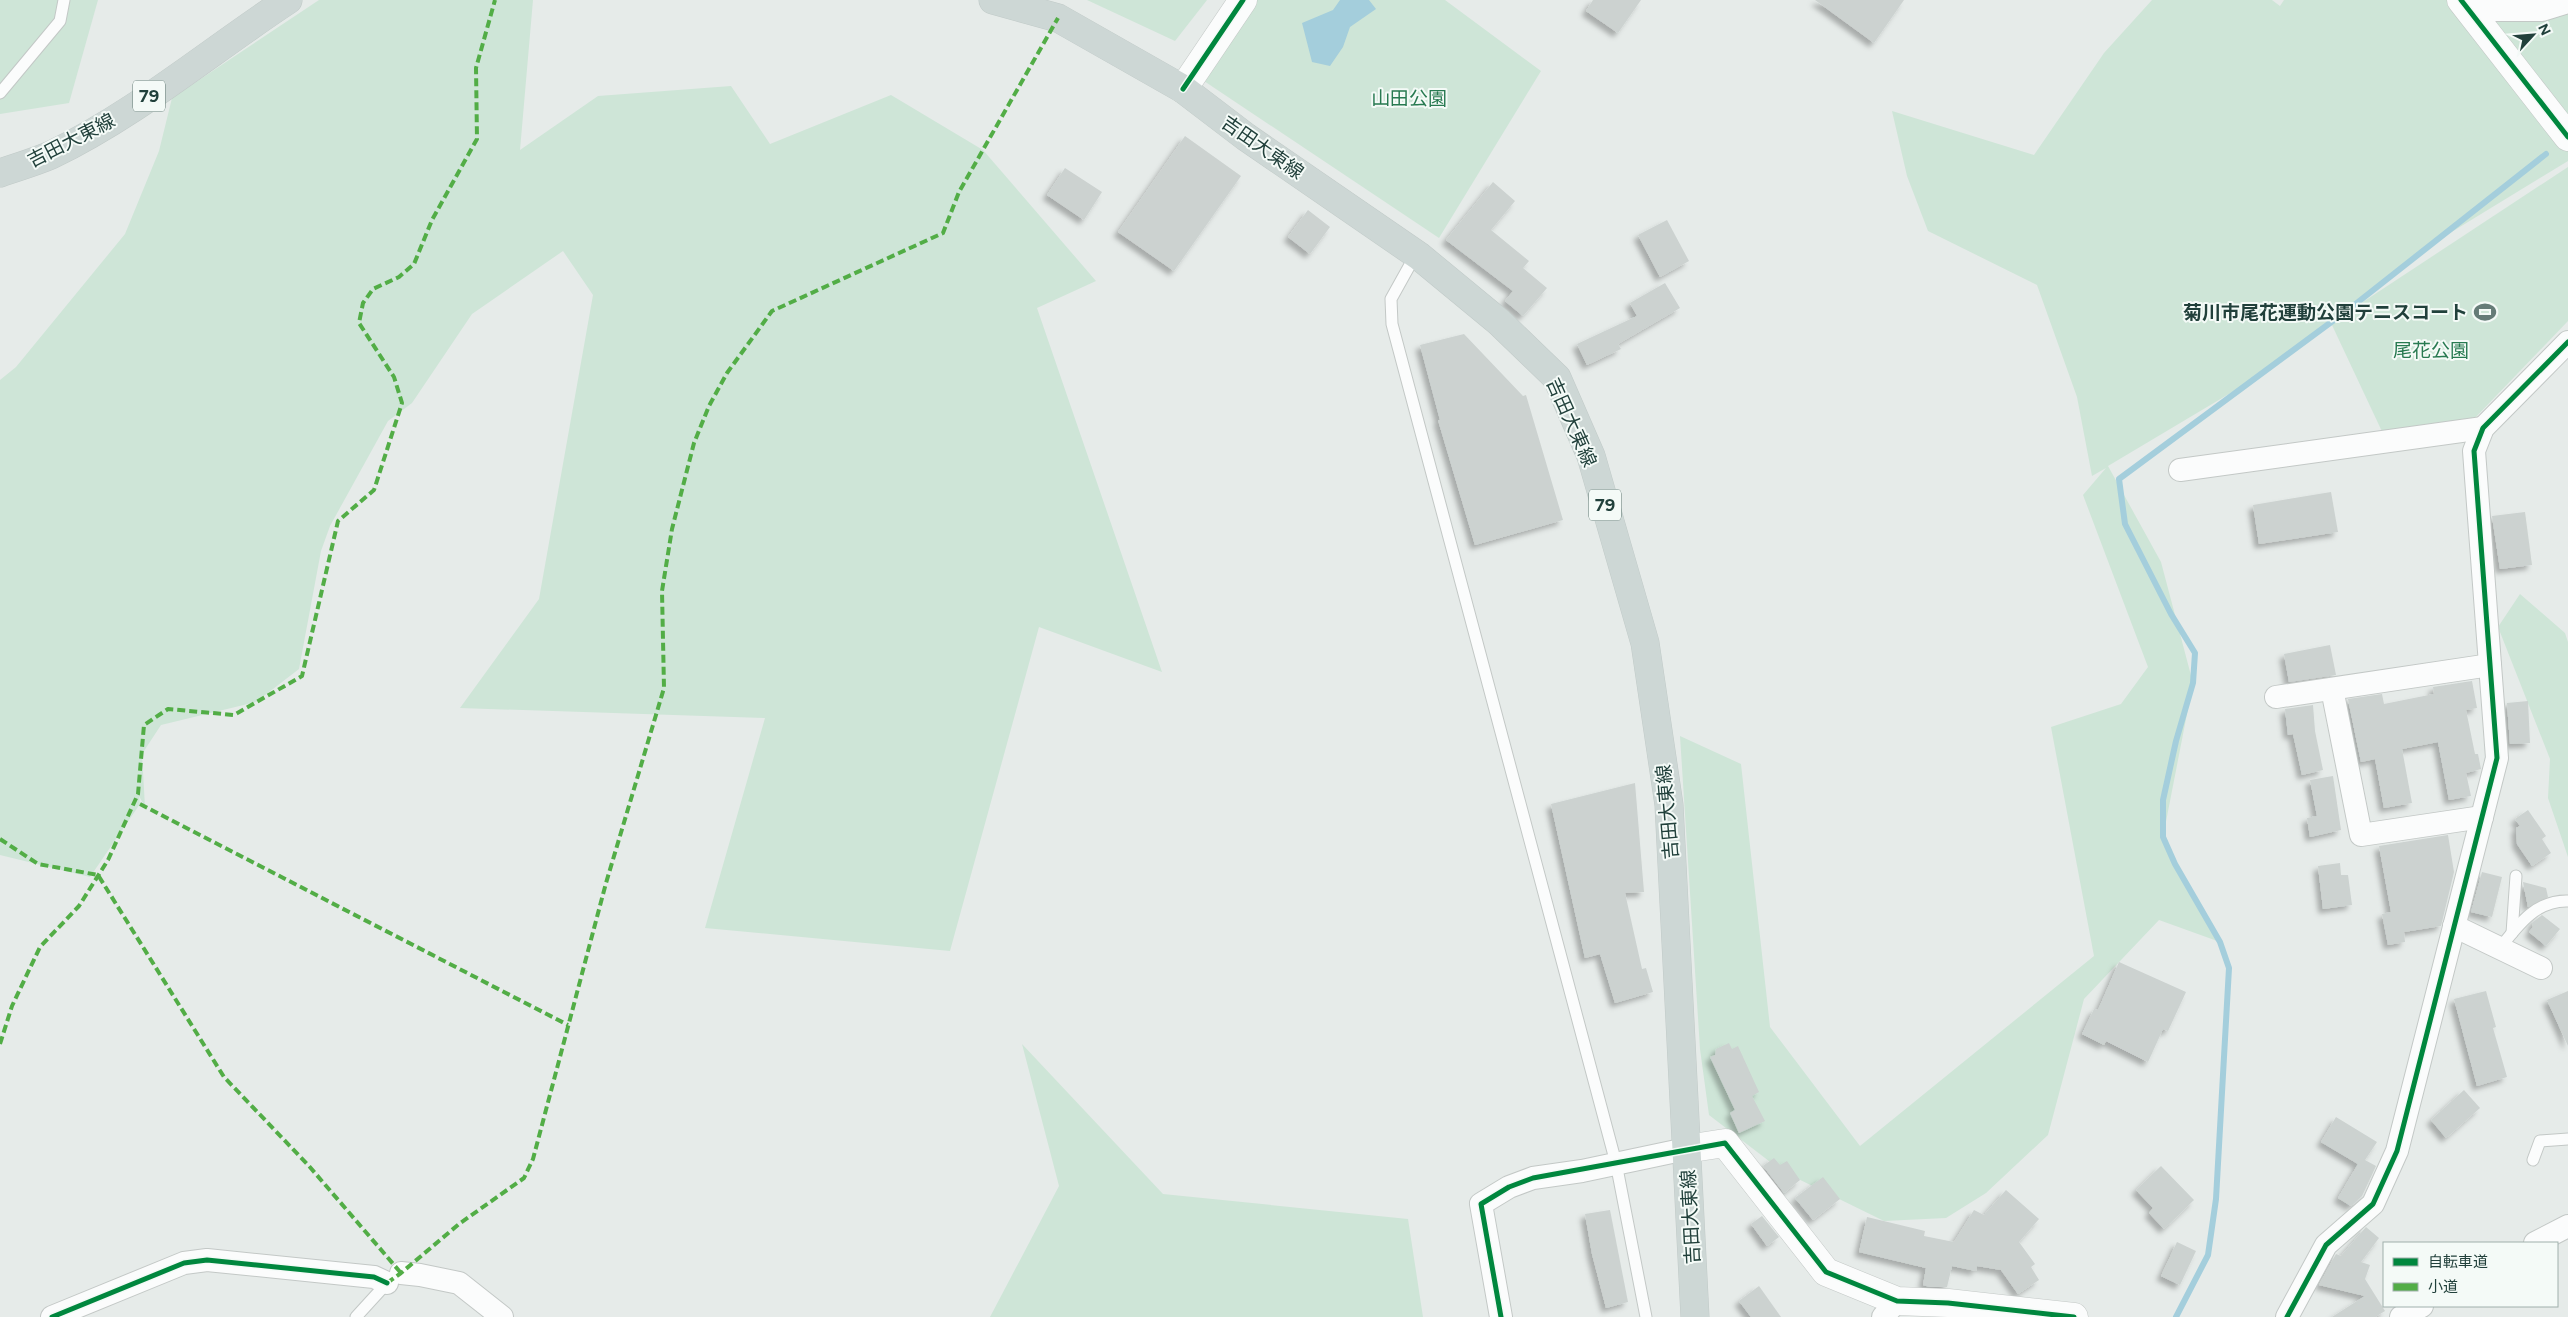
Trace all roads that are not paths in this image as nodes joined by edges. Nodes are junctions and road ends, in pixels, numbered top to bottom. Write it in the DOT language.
graph roads {
  1 [pos="64,0"];
  2 [pos="288,0"];
  3 [pos="993,0"];
  4 [pos="1243,0"];
  5 [pos="2568,2"];
  6 [pos="2465,5"];
  7 [pos="1183,90"];
  8 [pos="0,93"];
  9 [pos="2568,137"];
  10 [pos="0,173"];
  11 [pos="1416,254"];
  12 [pos="2568,342"];
  13 [pos="2483,428"];
  14 [pos="2180,470"];
  15 [pos="2490,665"];
  16 [pos="2332,689"];
  17 [pos="2276,697"];
  18 [pos="2482,817"];
  19 [pos="2516,876"];
  20 [pos="2568,901"];
  21 [pos="2454,926"];
  22 [pos="2506,941"];
  23 [pos="2542,968"];
  24 [pos="2568,1139"];
  25 [pos="1686,1149"];
  26 [pos="2533,1160"];
  27 [pos="1616,1163"];
  28 [pos="2568,1226"];
  29 [pos="2538,1242"];
  30 [pos="394,1278"];
  31 [pos="2420,1307"];
  32 [pos="1890,1309"];
  33 [pos="1952,1310"];
  34 [pos="52,1317"];
  35 [pos="356,1317"];
  36 [pos="502,1317"];
  37 [pos="1500,1317"];
  38 [pos="1646,1317"];
  39 [pos="1695,1317"];
  40 [pos="2074,1317"];
  41 [pos="2287,1317"];
  42 [pos="2401,1317"];
  1 -- 8 [label="lane"];
  2 -- 10 [label="main road, 吉田大東線 / 79"];
  3 -- 7 [label="main road, 吉田大東線 / 79"];
  4 -- 7 [label="street"];
  5 -- 6 [label="street"];
  6 -- 9 [label="street"];
  7 -- 11 [label="main road, 吉田大東線 / 79"];
  11 -- 25 [label="main road, 吉田大東線 / 79"];
  11 -- 27 [label="lane"];
  12 -- 13 [label="street"];
  13 -- 14 [label="street"];
  13 -- 15 [label="street"];
  15 -- 16 [label="street"];
  15 -- 18 [label="street"];
  16 -- 17 [label="street"];
  16 -- 18 [label="street"];
  18 -- 21 [label="street"];
  19 -- 22 [label="lane"];
  20 -- 22 [label="lane"];
  21 -- 22 [label="street"];
  21 -- 41 [label="street"];
  22 -- 23 [label="street"];
  24 -- 26 [label="lane"];
  25 -- 27 [label="street"];
  25 -- 32 [label="street"];
  25 -- 39 [label="main road, 吉田大東線 / 79"];
  27 -- 37 [label="street"];
  27 -- 38 [label="lane"];
  28 -- 29 [label="street"];
  30 -- 34 [label="street"];
  30 -- 35 [label="lane"];
  30 -- 36 [label="street"];
  31 -- 42 [label="street"];
  32 -- 33 [label="street"];
  33 -- 40 [label="street"];
}
